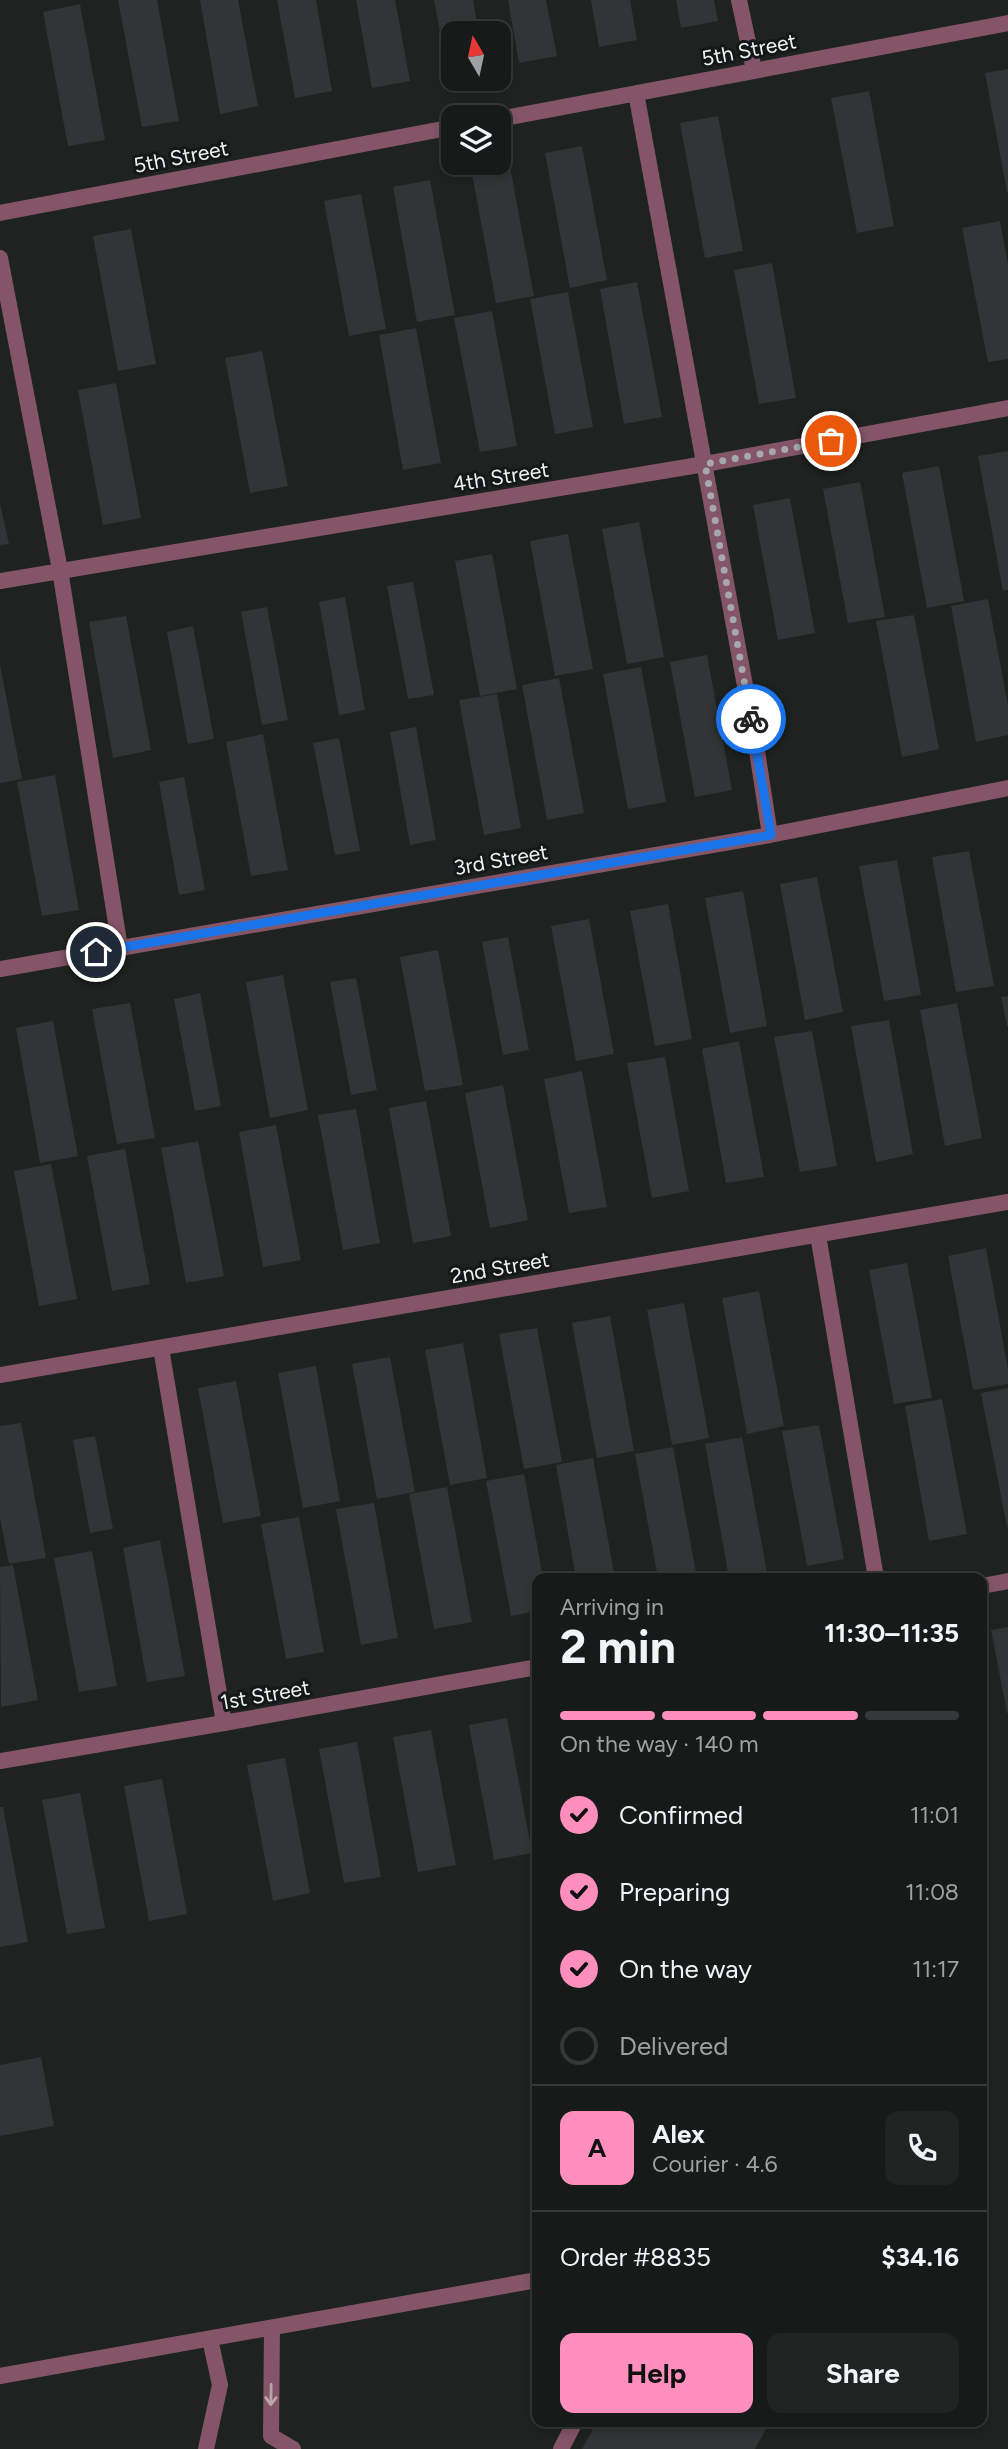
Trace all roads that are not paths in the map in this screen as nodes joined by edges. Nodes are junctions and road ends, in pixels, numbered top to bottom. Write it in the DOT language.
graph roads {
  1 [pos="739,0"];
  2 [pos="1008,23"];
  3 [pos="754,71"];
  4 [pos="636,93"];
  5 [pos="511,117"];
  6 [pos="441,129"];
  7 [pos="0,213"];
  8 [pos="0,258"];
  9 [pos="1008,408"];
  10 [pos="705,464"];
  11 [pos="60,570"];
  12 [pos="0,581"];
  13 [pos="1008,788"];
  14 [pos="771,835"];
  15 [pos="120,948"];
  16 [pos="0,969"];
  17 [pos="1008,1202"];
  18 [pos="818,1235"];
  19 [pos="161,1348"];
  20 [pos="0,1375"];
  21 [pos="875,1573"];
  22 [pos="1008,1581"];
  23 [pos="987,1585"];
  24 [pos="532,1668"];
  25 [pos="224,1723"];
  26 [pos="0,1761"];
  27 [pos="532,2281"];
  28 [pos="272,2328"];
  29 [pos="210,2339"];
  30 [pos="0,2376"];
  31 [pos="572,2427"];
  32 [pos="206,2449"];
  33 [pos="293,2449"];
  34 [pos="561,2449"];
  1 -- 3 [label="lane"];
  2 -- 3 [label="lane, 5th Street"];
  3 -- 4 [label="lane, 5th Street"];
  4 -- 5 [label="lane, 5th Street"];
  4 -- 10 [label="lane"];
  6 -- 7 [label="lane, 5th Street"];
  8 -- 11 [label="lane"];
  9 -- 10 [label="lane, 4th Street"];
  10 -- 11 [label="lane, 4th Street"];
  10 -- 14 [label="lane"];
  11 -- 12 [label="lane, 4th Street"];
  11 -- 15 [label="lane"];
  13 -- 14 [label="lane, 3rd Street"];
  14 -- 15 [label="lane, 3rd Street"];
  15 -- 16 [label="lane, 3rd Street"];
  17 -- 18 [label="lane, 2nd Street"];
  18 -- 19 [label="lane, 2nd Street"];
  18 -- 21 [label="lane"];
  19 -- 20 [label="lane, 2nd Street"];
  19 -- 25 [label="lane"];
  22 -- 23 [label="lane"];
  24 -- 25 [label="lane, 1st Street"];
  25 -- 26 [label="lane, 1st Street"];
  27 -- 28 [label="lane"];
  28 -- 29 [label="lane"];
  28 -- 33 [label="lane, one-way"];
  29 -- 30 [label="lane"];
  29 -- 32 [label="lane"];
  31 -- 34 [label="lane"];
}
